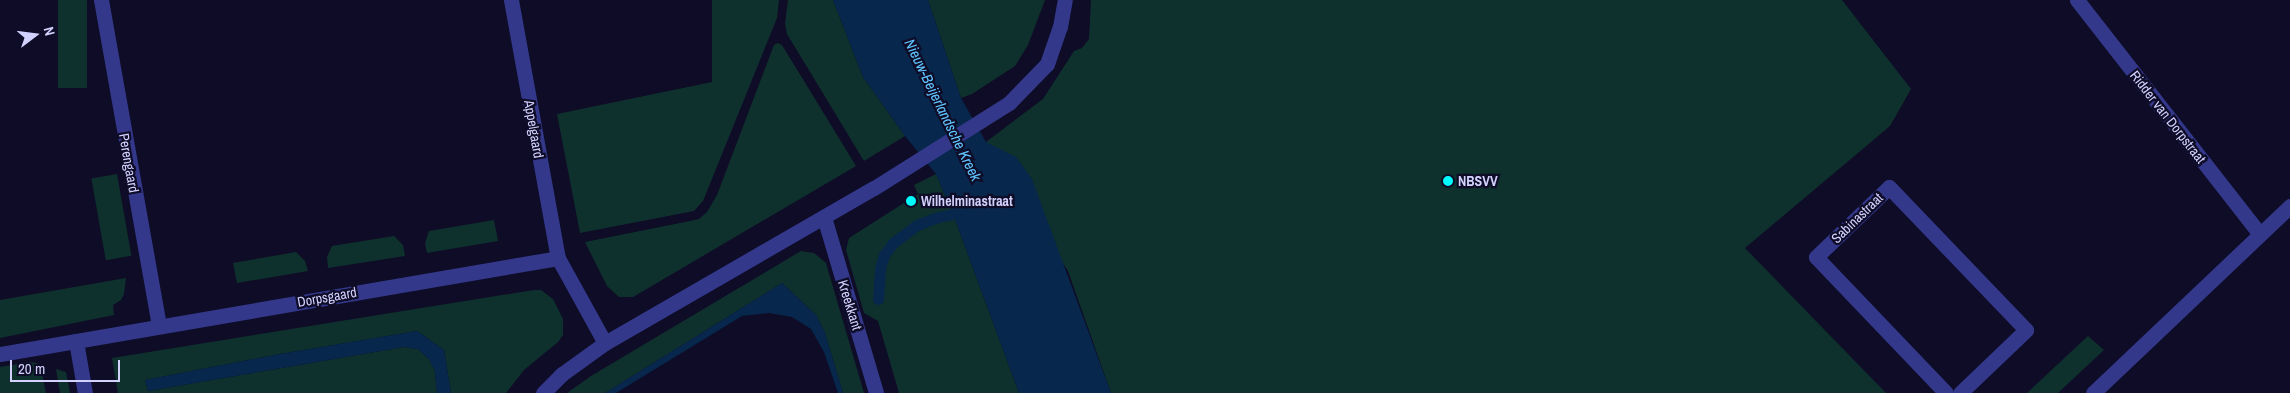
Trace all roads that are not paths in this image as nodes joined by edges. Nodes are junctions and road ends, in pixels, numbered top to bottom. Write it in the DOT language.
graph roads {
  1 [pos="101,0"];
  2 [pos="511,0"];
  3 [pos="1065,0"];
  4 [pos="2077,0"];
  5 [pos="2290,206"];
  6 [pos="824,217"];
  7 [pos="2260,234"];
  8 [pos="558,258"];
  9 [pos="158,326"];
  10 [pos="76,340"];
  11 [pos="605,343"];
  12 [pos="0,354"];
  13 [pos="85,393"];
  14 [pos="543,393"];
  15 [pos="876,393"];
  16 [pos="1946,393"];
  17 [pos="1960,393"];
  18 [pos="2093,393"];
  1 -- 9 [label="street, Perengaard"];
  2 -- 8 [label="street, Appelgaard"];
  3 -- 6 [label="street"];
  4 -- 7 [label="street, Ridder van Dorpstraat"];
  5 -- 7 [label="street"];
  6 -- 11 [label="street"];
  6 -- 15 [label="street, Kreekkant"];
  7 -- 18 [label="street"];
  8 -- 9 [label="street, Dorpsgaard"];
  8 -- 11 [label="street"];
  9 -- 10 [label="street, Dorpsgaard"];
  10 -- 12 [label="street, Dorpsgaard"];
  10 -- 13 [label="street"];
  11 -- 14 [label="street"];
  16 -- 17 [label="street, Sabinastraat"];
}
